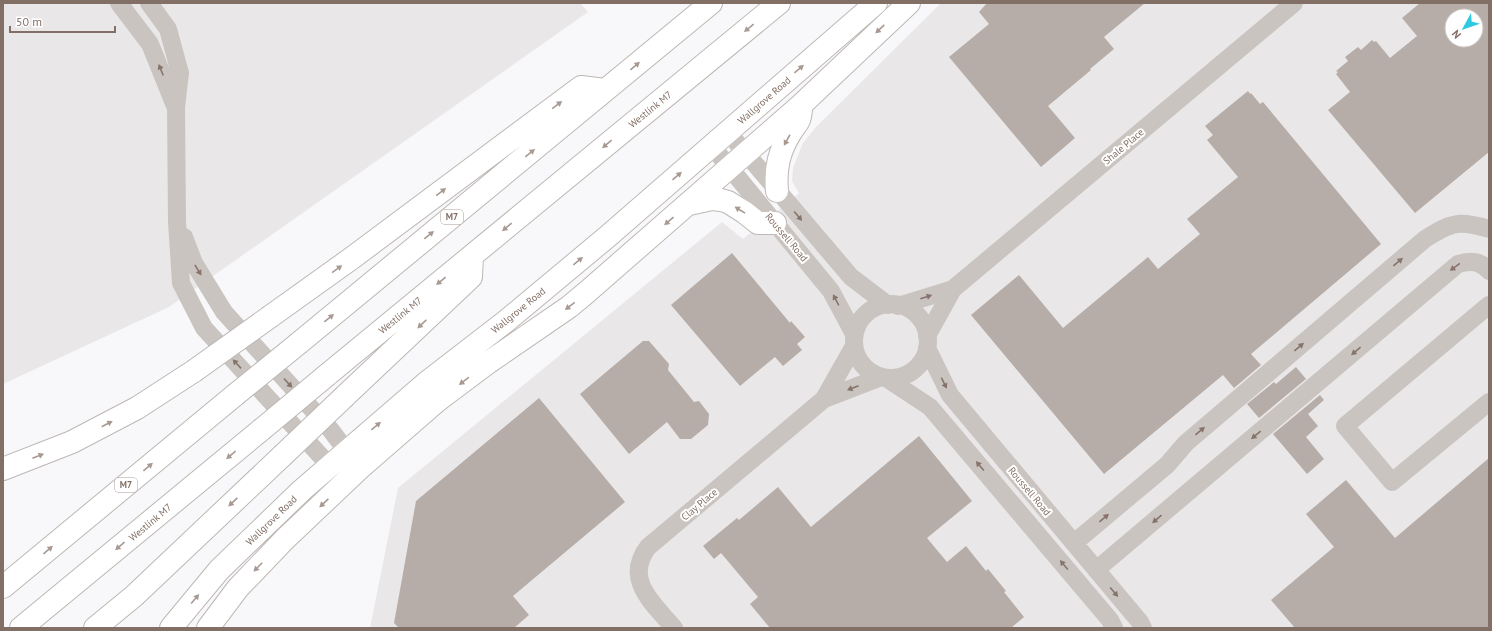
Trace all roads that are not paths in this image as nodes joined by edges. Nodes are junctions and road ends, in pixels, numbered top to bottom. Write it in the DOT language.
graph roads {
  1 [pos="119,3"];
  2 [pos="149,3"];
  3 [pos="711,3"];
  4 [pos="779,3"];
  5 [pos="876,3"];
  6 [pos="909,3"];
  7 [pos="1294,3"];
  8 [pos="605,90"];
  9 [pos="801,105"];
  10 [pos="176,106"];
  11 [pos="727,131"];
  12 [pos="711,146"];
  13 [pos="746,154"];
  14 [pos="730,168"];
  15 [pos="777,191"];
  16 [pos="687,205"];
  17 [pos="177,222"];
  18 [pos="775,223"];
  19 [pos="1489,229"];
  20 [pos="472,256"];
  21 [pos="1489,271"];
  22 [pos="953,289"];
  23 [pos="893,305"];
  24 [pos="1489,305"];
  25 [pos="854,340"];
  26 [pos="927,342"];
  27 [pos="884,377"];
  28 [pos="824,399"];
  29 [pos="1489,402"];
  30 [pos="347,451"];
  31 [pos="330,465"];
  32 [pos="3,469"];
  33 [pos="352,475"];
  34 [pos="1074,543"];
  35 [pos="1096,570"];
  36 [pos="10,581"];
  37 [pos="21,628"];
  38 [pos="95,628"];
  39 [pos="171,628"];
  40 [pos="208,628"];
  41 [pos="674,628"];
  42 [pos="1114,628"];
  43 [pos="1143,628"];
  10 -- 1 [label="street, one-way"];
  2 -- 10 [label="street"];
  8 -- 3 [label="main road, M7, one-way"];
  4 -- 20 [label="main road, Westlink M7, one-way"];
  11 -- 5 [label="main road, Wallgrove Road, one-way"];
  6 -- 9 [label="main road, one-way"];
  7 -- 22 [label="street, Shale Place"];
  32 -- 8 [label="main road, M7, one-way, bridge"];
  36 -- 8 [label="main road, M7, one-way, bridge"];
  9 -- 13 [label="main road"];
  9 -- 15 [label="main road, one-way"];
  10 -- 17 [label="street"];
  11 -- 12 [label="main road, Wallgrove Road"];
  11 -- 13 [label="street"];
  12 -- 14 [label="street, Roussell Road"];
  30 -- 12 [label="main road, Wallgrove Road, one-way"];
  13 -- 14 [label="main road"];
  13 -- 15 [label="street"];
  14 -- 16 [label="main road"];
  14 -- 18 [label="street, Roussell Road"];
  15 -- 23 [label="street, one-way"];
  18 -- 16 [label="main road, one-way"];
  16 -- 33 [label="main road, one-way"];
  17 -- 30 [label="street, one-way"];
  31 -- 17 [label="street, one-way"];
  25 -- 18 [label="street, Roussell Road, one-way"];
  34 -- 19 [label="street, one-way"];
  20 -- 37 [label="main road, Westlink M7, one-way, bridge"];
  20 -- 38 [label="main road, one-way, bridge"];
  21 -- 35 [label="street, one-way"];
  23 -- 22 [label="street, Shale Place, one-way"];
  22 -- 26 [label="street, Shale Place"];
  23 -- 25 [label="street"];
  23 -- 26 [label="street"];
  24 -- 29 [label="street"];
  25 -- 27 [label="street"];
  25 -- 28 [label="street, Clay Place"];
  26 -- 27 [label="street"];
  26 -- 34 [label="street, Roussell Road, one-way"];
  27 -- 28 [label="street, Clay Place, one-way"];
  42 -- 27 [label="street, one-way"];
  28 -- 41 [label="street, Clay Place"];
  30 -- 31 [label="main road, Wallgrove Road"];
  30 -- 33 [label="street"];
  31 -- 33 [label="street"];
  39 -- 31 [label="main road, Wallgrove Road, one-way"];
  33 -- 40 [label="main road, one-way"];
  34 -- 35 [label="street, Roussell Road"];
  35 -- 43 [label="street, Roussell Road, one-way"];
}
